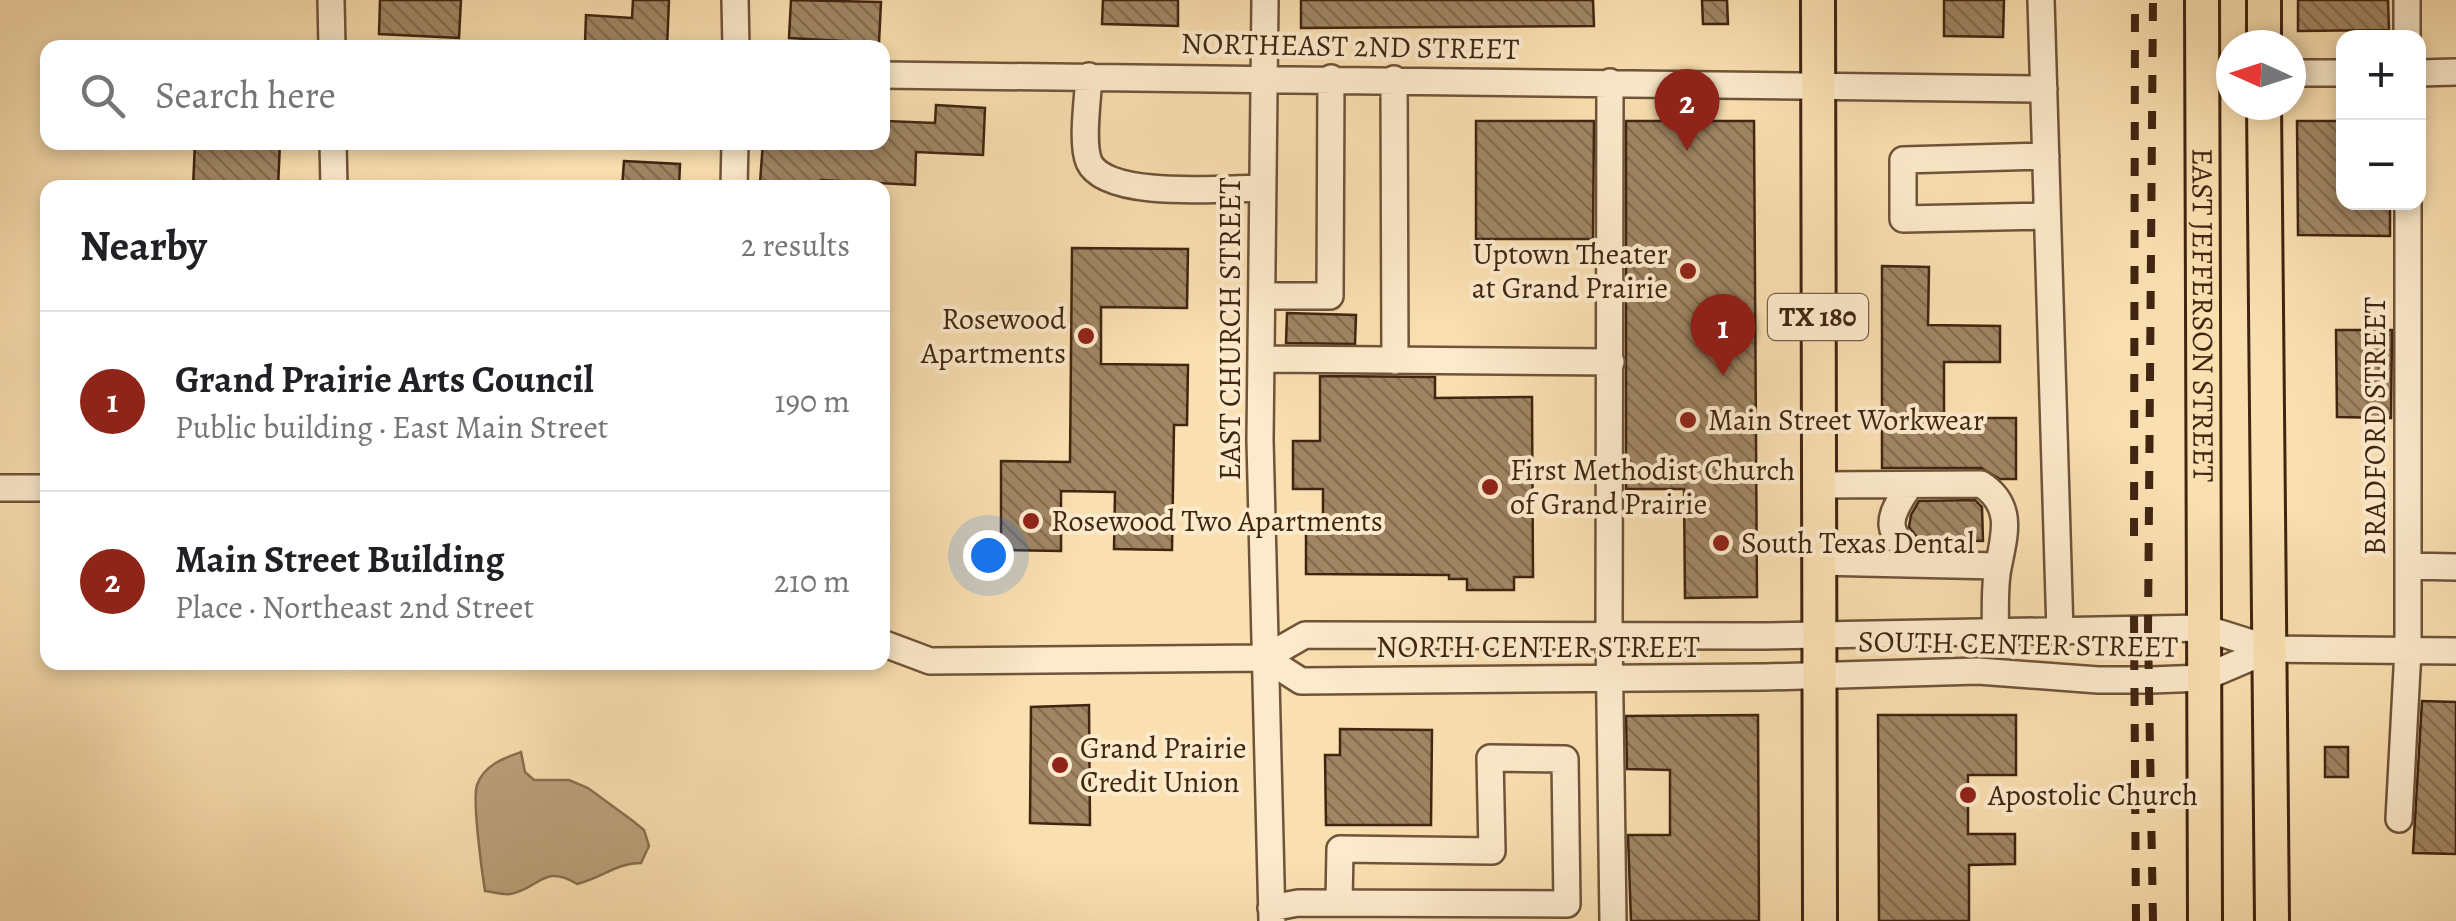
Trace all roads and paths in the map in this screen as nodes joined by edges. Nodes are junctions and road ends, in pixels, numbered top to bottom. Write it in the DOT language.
graph roads {
  1 [pos="331,0"];
  2 [pos="735,0"];
  3 [pos="1264,0"];
  4 [pos="1818,0"];
  5 [pos="2041,0"];
  6 [pos="2202,0"];
  7 [pos="2264,0"];
  8 [pos="2407,0"];
  9 [pos="2264,30"];
  10 [pos="2408,30"];
  11 [pos="332,40"];
  12 [pos="736,40"];
  13 [pos="2216,69"];
  14 [pos="2306,72"];
  15 [pos="2456,72"];
  16 [pos="2336,73"];
  17 [pos="2426,73"];
  18 [pos="890,74"];
  19 [pos="1089,76"];
  20 [pos="1265,78"];
  21 [pos="1330,78"];
  22 [pos="1394,80"];
  23 [pos="1610,82"];
  24 [pos="1818,84"];
  25 [pos="2044,88"];
  26 [pos="2216,117"];
  27 [pos="2264,120"];
  28 [pos="334,150"];
  29 [pos="735,150"];
  30 [pos="2046,156"];
  31 [pos="334,180"];
  32 [pos="734,180"];
  33 [pos="1262,188"];
  34 [pos="2408,210"];
  35 [pos="2048,216"];
  36 [pos="1262,296"];
  37 [pos="1262,359"];
  38 [pos="1395,361"];
  39 [pos="1611,362"];
  40 [pos="1818,485"];
  41 [pos="1910,485"];
  42 [pos="0,488"];
  43 [pos="40,488"];
  44 [pos="1818,562"];
  45 [pos="1917,563"];
  46 [pos="1998,566"];
  47 [pos="2408,566"];
  48 [pos="2456,567"];
  49 [pos="2204,628"];
  50 [pos="1995,632"];
  51 [pos="2060,632"];
  52 [pos="1818,635"];
  53 [pos="1609,636"];
  54 [pos="890,646"];
  55 [pos="2271,649"];
  56 [pos="2408,650"];
  57 [pos="2456,650"];
  58 [pos="1264,658"];
  59 [pos="1818,676"];
  60 [pos="2203,678"];
  61 [pos="1610,679"];
  62 [pos="2399,819"];
  63 [pos="1339,903"];
  64 [pos="1272,914"];
  65 [pos="1613,921"];
  66 [pos="1820,921"];
  67 [pos="2205,921"];
  68 [pos="2272,921"];
  1 -- 11 [label="street"];
  2 -- 12 [label="street"];
  3 -- 20 [label="street, EAST CHURCH STREET"];
  4 -- 24 [label="main road, TX 180"];
  5 -- 25 [label="street"];
  6 -- 13 [label="main road, EAST JEFFERSON STREET"];
  7 -- 9 [label="main road"];
  8 -- 10 [label="street"];
  14 -- 16 [label="street"];
  15 -- 17 [label="street"];
  18 -- 19 [label="street, NORTHEAST 2ND STREET"];
  19 -- 20 [label="street, NORTHEAST 2ND STREET"];
  19 -- 33 [label="street"];
  20 -- 21 [label="street, NORTHEAST 2ND STREET"];
  20 -- 33 [label="street, EAST CHURCH STREET"];
  21 -- 22 [label="street, NORTHEAST 2ND STREET"];
  21 -- 36 [label="street"];
  22 -- 23 [label="street, NORTHEAST 2ND STREET"];
  22 -- 38 [label="street"];
  23 -- 24 [label="street, NORTHEAST 2ND STREET"];
  23 -- 39 [label="street"];
  24 -- 25 [label="street, NORTHEAST 2ND STREET"];
  24 -- 40 [label="main road, TX 180"];
  25 -- 30 [label="street"];
  26 -- 49 [label="main road, EAST JEFFERSON STREET"];
  27 -- 55 [label="main road, EAST JEFFERSON STREET"];
  28 -- 31 [label="street"];
  29 -- 32 [label="street"];
  30 -- 35 [label="street"];
  30 -- 35 [label="street"];
  33 -- 36 [label="street, EAST CHURCH STREET"];
  34 -- 47 [label="street, BRADFORD STREET"];
  35 -- 51 [label="street"];
  36 -- 37 [label="street, EAST CHURCH STREET"];
  37 -- 38 [label="street"];
  37 -- 58 [label="street, EAST CHURCH STREET"];
  38 -- 39 [label="street"];
  39 -- 53 [label="street"];
  40 -- 41 [label="street"];
  40 -- 44 [label="main road, TX 180"];
  41 -- 45 [label="street"];
  41 -- 46 [label="street"];
  42 -- 43 [label="street"];
  44 -- 45 [label="street"];
  44 -- 52 [label="main road, TX 180"];
  45 -- 46 [label="street"];
  46 -- 50 [label="street"];
  47 -- 48 [label="street"];
  47 -- 56 [label="street, BRADFORD STREET"];
  49 -- 51 [label="street, SOUTH CENTER STREET"];
  49 -- 55 [label="street, SOUTH CENTER STREET"];
  49 -- 60 [label="main road, EAST JEFFERSON STREET"];
  50 -- 51 [label="street, SOUTH CENTER STREET"];
  50 -- 52 [label="street, SOUTH CENTER STREET"];
  52 -- 53 [label="street, NORTH CENTER STREET"];
  52 -- 59 [label="main road, TX 180"];
  53 -- 58 [label="street, NORTH CENTER STREET"];
  53 -- 61 [label="street"];
  54 -- 58 [label="street, NORTH CENTER STREET"];
  55 -- 56 [label="street, SOUTH CENTER STREET"];
  55 -- 60 [label="street, SOUTH CENTER STREET"];
  55 -- 68 [label="main road, EAST JEFFERSON STREET"];
  56 -- 57 [label="street, SOUTH CENTER STREET"];
  56 -- 62 [label="street, BRADFORD STREET"];
  58 -- 61 [label="street, NORTH CENTER STREET"];
  58 -- 64 [label="street, EAST CHURCH STREET"];
  59 -- 60 [label="street, SOUTH CENTER STREET"];
  59 -- 61 [label="street, NORTH CENTER STREET"];
  59 -- 66 [label="main road, TX 180"];
  60 -- 67 [label="main road, EAST JEFFERSON STREET"];
  61 -- 65 [label="street"];
  63 -- 63 [label="street"];
  63 -- 64 [label="street"];
}
